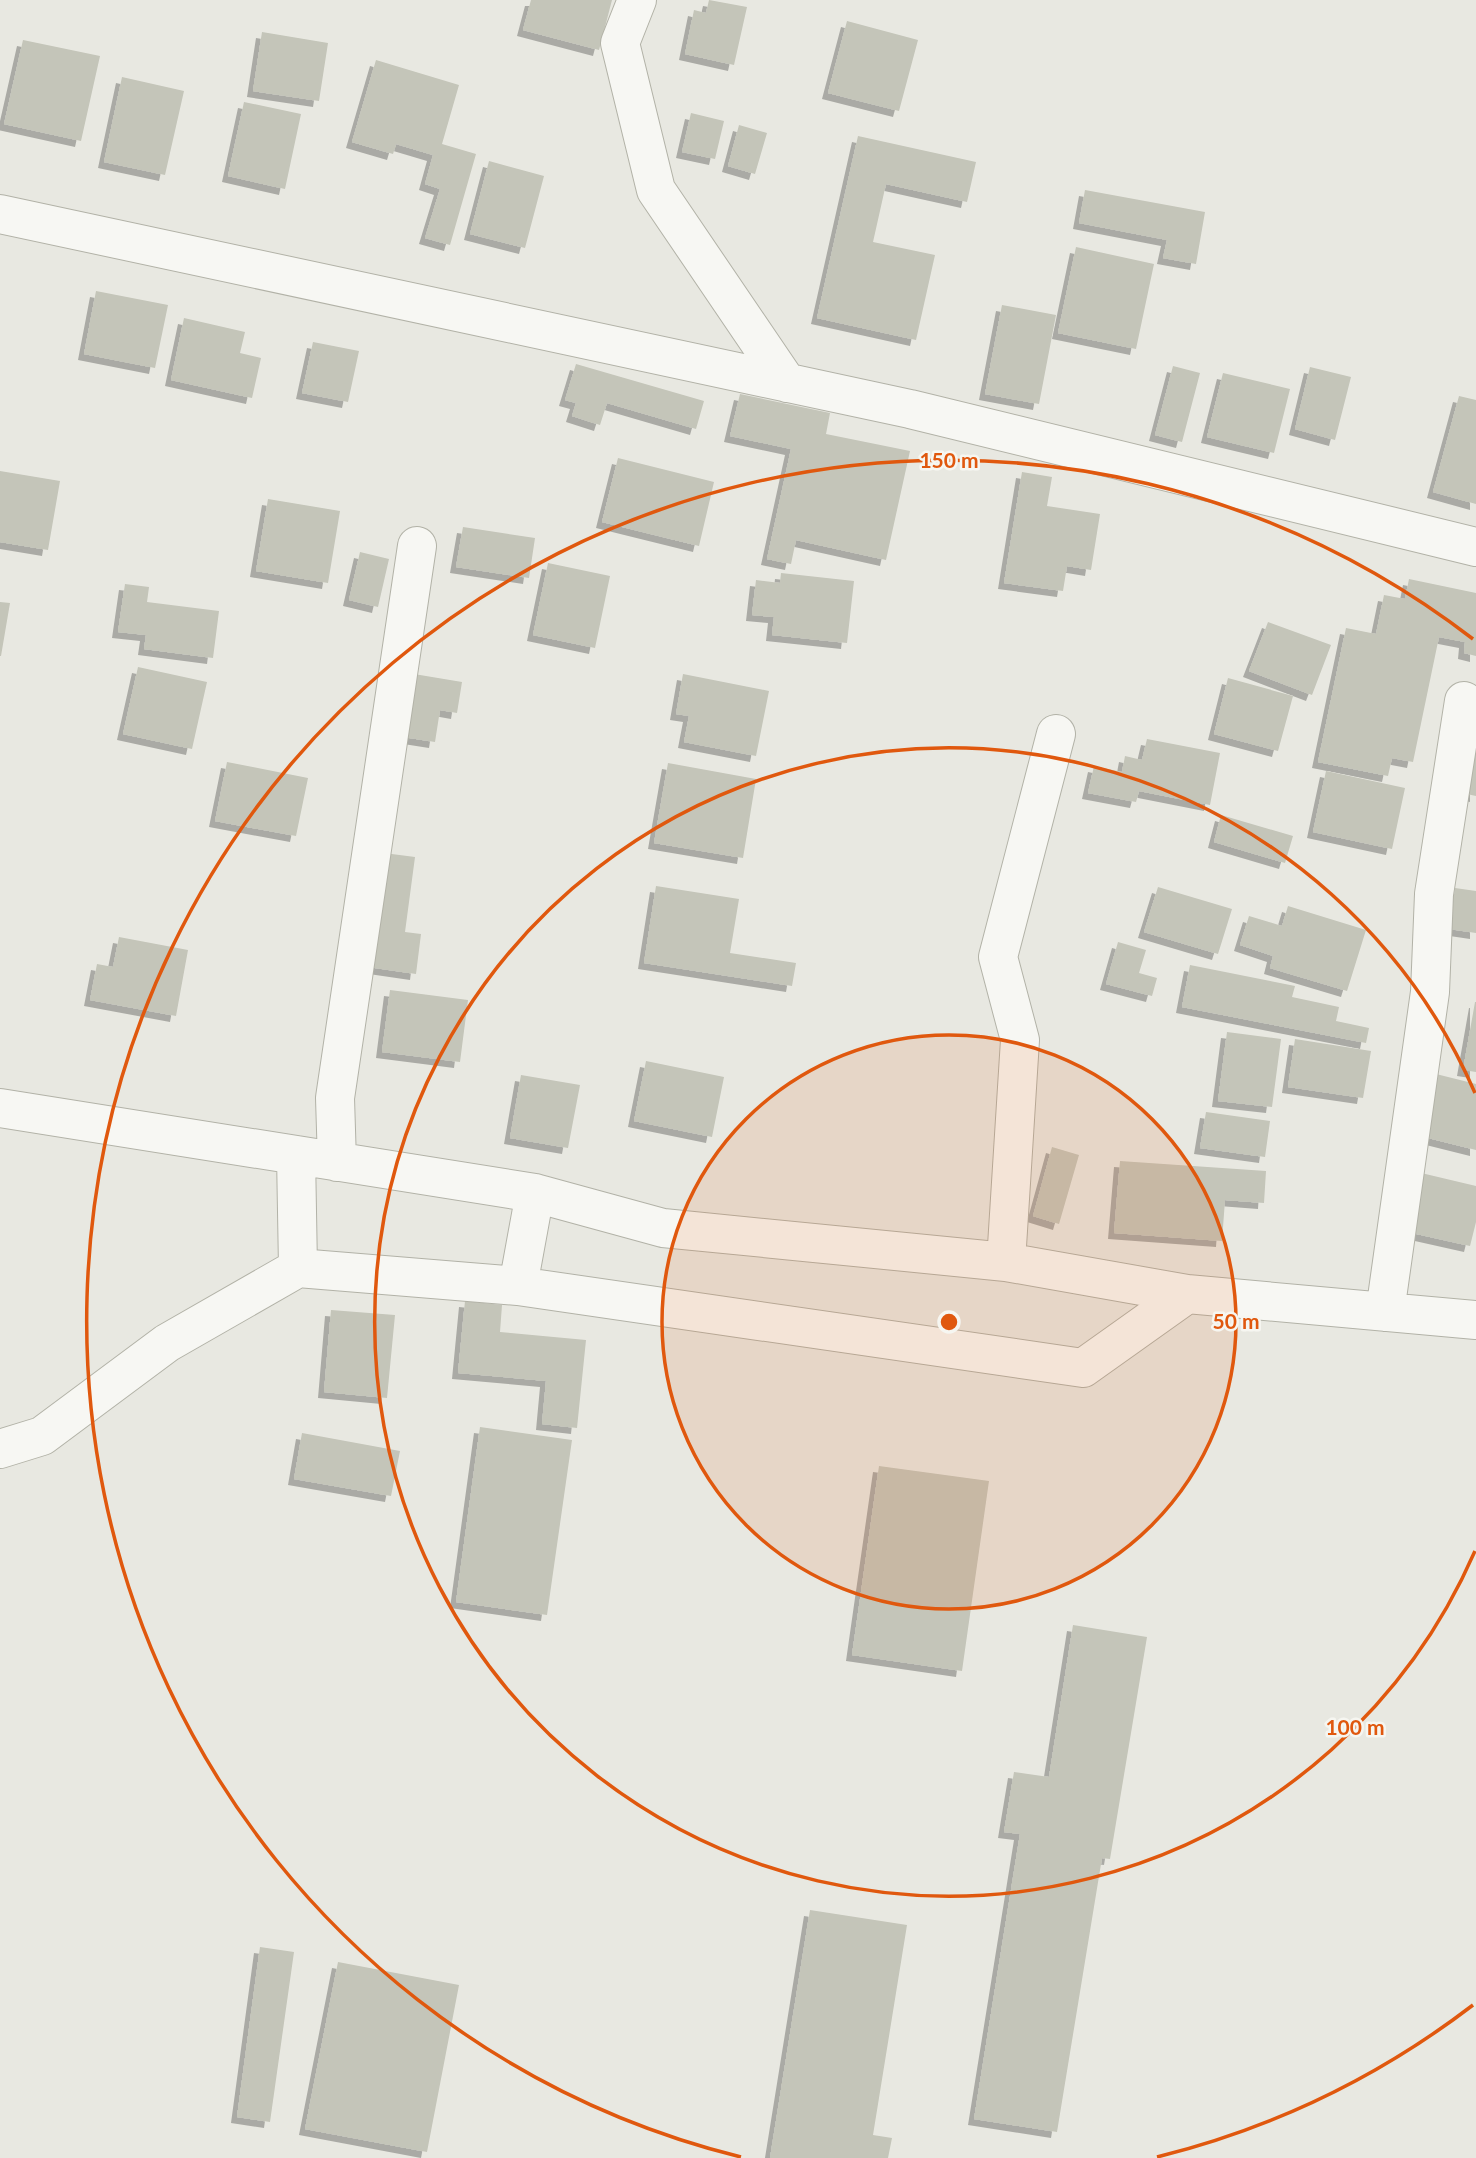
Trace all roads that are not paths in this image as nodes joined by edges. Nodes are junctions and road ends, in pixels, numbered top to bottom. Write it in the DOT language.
graph roads {
  1 [pos="637,0"];
  2 [pos="0,214"];
  3 [pos="787,383"];
  4 [pos="417,546"];
  5 [pos="1476,547"];
  6 [pos="1464,701"];
  7 [pos="1056,734"];
  8 [pos="0,1108"];
  9 [pos="296,1155"];
  10 [pos="337,1162"];
  11 [pos="535,1193"];
  12 [pos="1006,1262"];
  13 [pos="298,1268"];
  14 [pos="518,1286"];
  15 [pos="1187,1294"];
  16 [pos="1385,1312"];
  17 [pos="1476,1320"];
  18 [pos="0,1449"];
  1 -- 3 [label="street"];
  2 -- 3 [label="street"];
  3 -- 5 [label="street"];
  4 -- 10 [label="street"];
  6 -- 16 [label="street"];
  7 -- 12 [label="street"];
  8 -- 9 [label="street"];
  9 -- 10 [label="street"];
  9 -- 13 [label="street"];
  10 -- 11 [label="street"];
  11 -- 12 [label="street"];
  11 -- 14 [label="street"];
  12 -- 15 [label="street"];
  13 -- 14 [label="street"];
  13 -- 18 [label="street"];
  14 -- 15 [label="street"];
  15 -- 16 [label="street"];
  16 -- 17 [label="street"];
}
